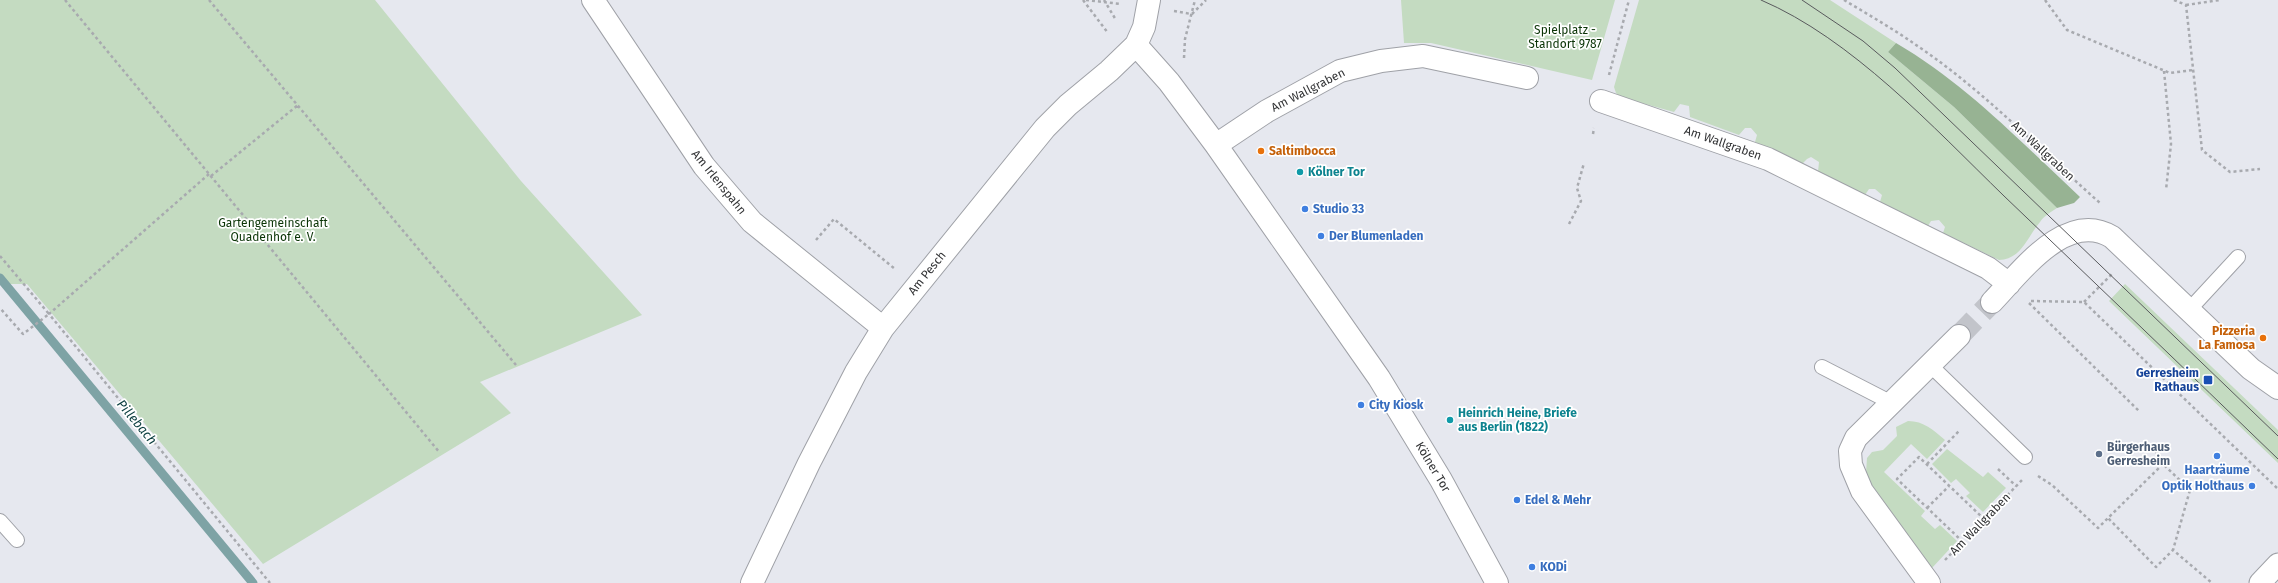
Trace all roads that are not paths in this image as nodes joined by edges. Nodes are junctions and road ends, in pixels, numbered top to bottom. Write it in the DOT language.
graph roads {
  1 [pos="593,0"];
  2 [pos="1149,0"];
  3 [pos="1136,45"];
  4 [pos="1527,78"];
  5 [pos="1601,101"];
  6 [pos="1216,145"];
  7 [pos="2238,257"];
  8 [pos="2010,284"];
  9 [pos="1992,302"];
  10 [pos="2189,310"];
  11 [pos="883,328"];
  12 [pos="1959,336"];
  13 [pos="1930,365"];
  14 [pos="1822,367"];
  15 [pos="2278,388"];
  16 [pos="1892,403"];
  17 [pos="2025,457"];
  18 [pos="0,521"];
  19 [pos="17,540"];
  20 [pos="2278,564"];
  21 [pos="1928,581"];
  22 [pos="752,583"];
  23 [pos="1497,583"];
  24 [pos="2260,583"];
  1 -- 11 [label="street, Am Irlenspahn"];
  2 -- 3 [label="street, Am Pesch"];
  3 -- 6 [label="street, Kölner Tor"];
  3 -- 11 [label="street, Am Pesch"];
  4 -- 6 [label="street, Am Wallgraben"];
  5 -- 8 [label="street, Am Wallgraben"];
  6 -- 23 [label="street, Kölner Tor"];
  7 -- 10 [label="lane"];
  8 -- 9 [label="street"];
  8 -- 10 [label="street"];
  10 -- 15 [label="street"];
  11 -- 22 [label="street, Am Pesch"];
  12 -- 13 [label="street"];
  13 -- 16 [label="street"];
  13 -- 17 [label="lane"];
  14 -- 16 [label="lane"];
  16 -- 21 [label="street"];
  18 -- 19 [label="lane"];
  20 -- 24 [label="street"];
}
